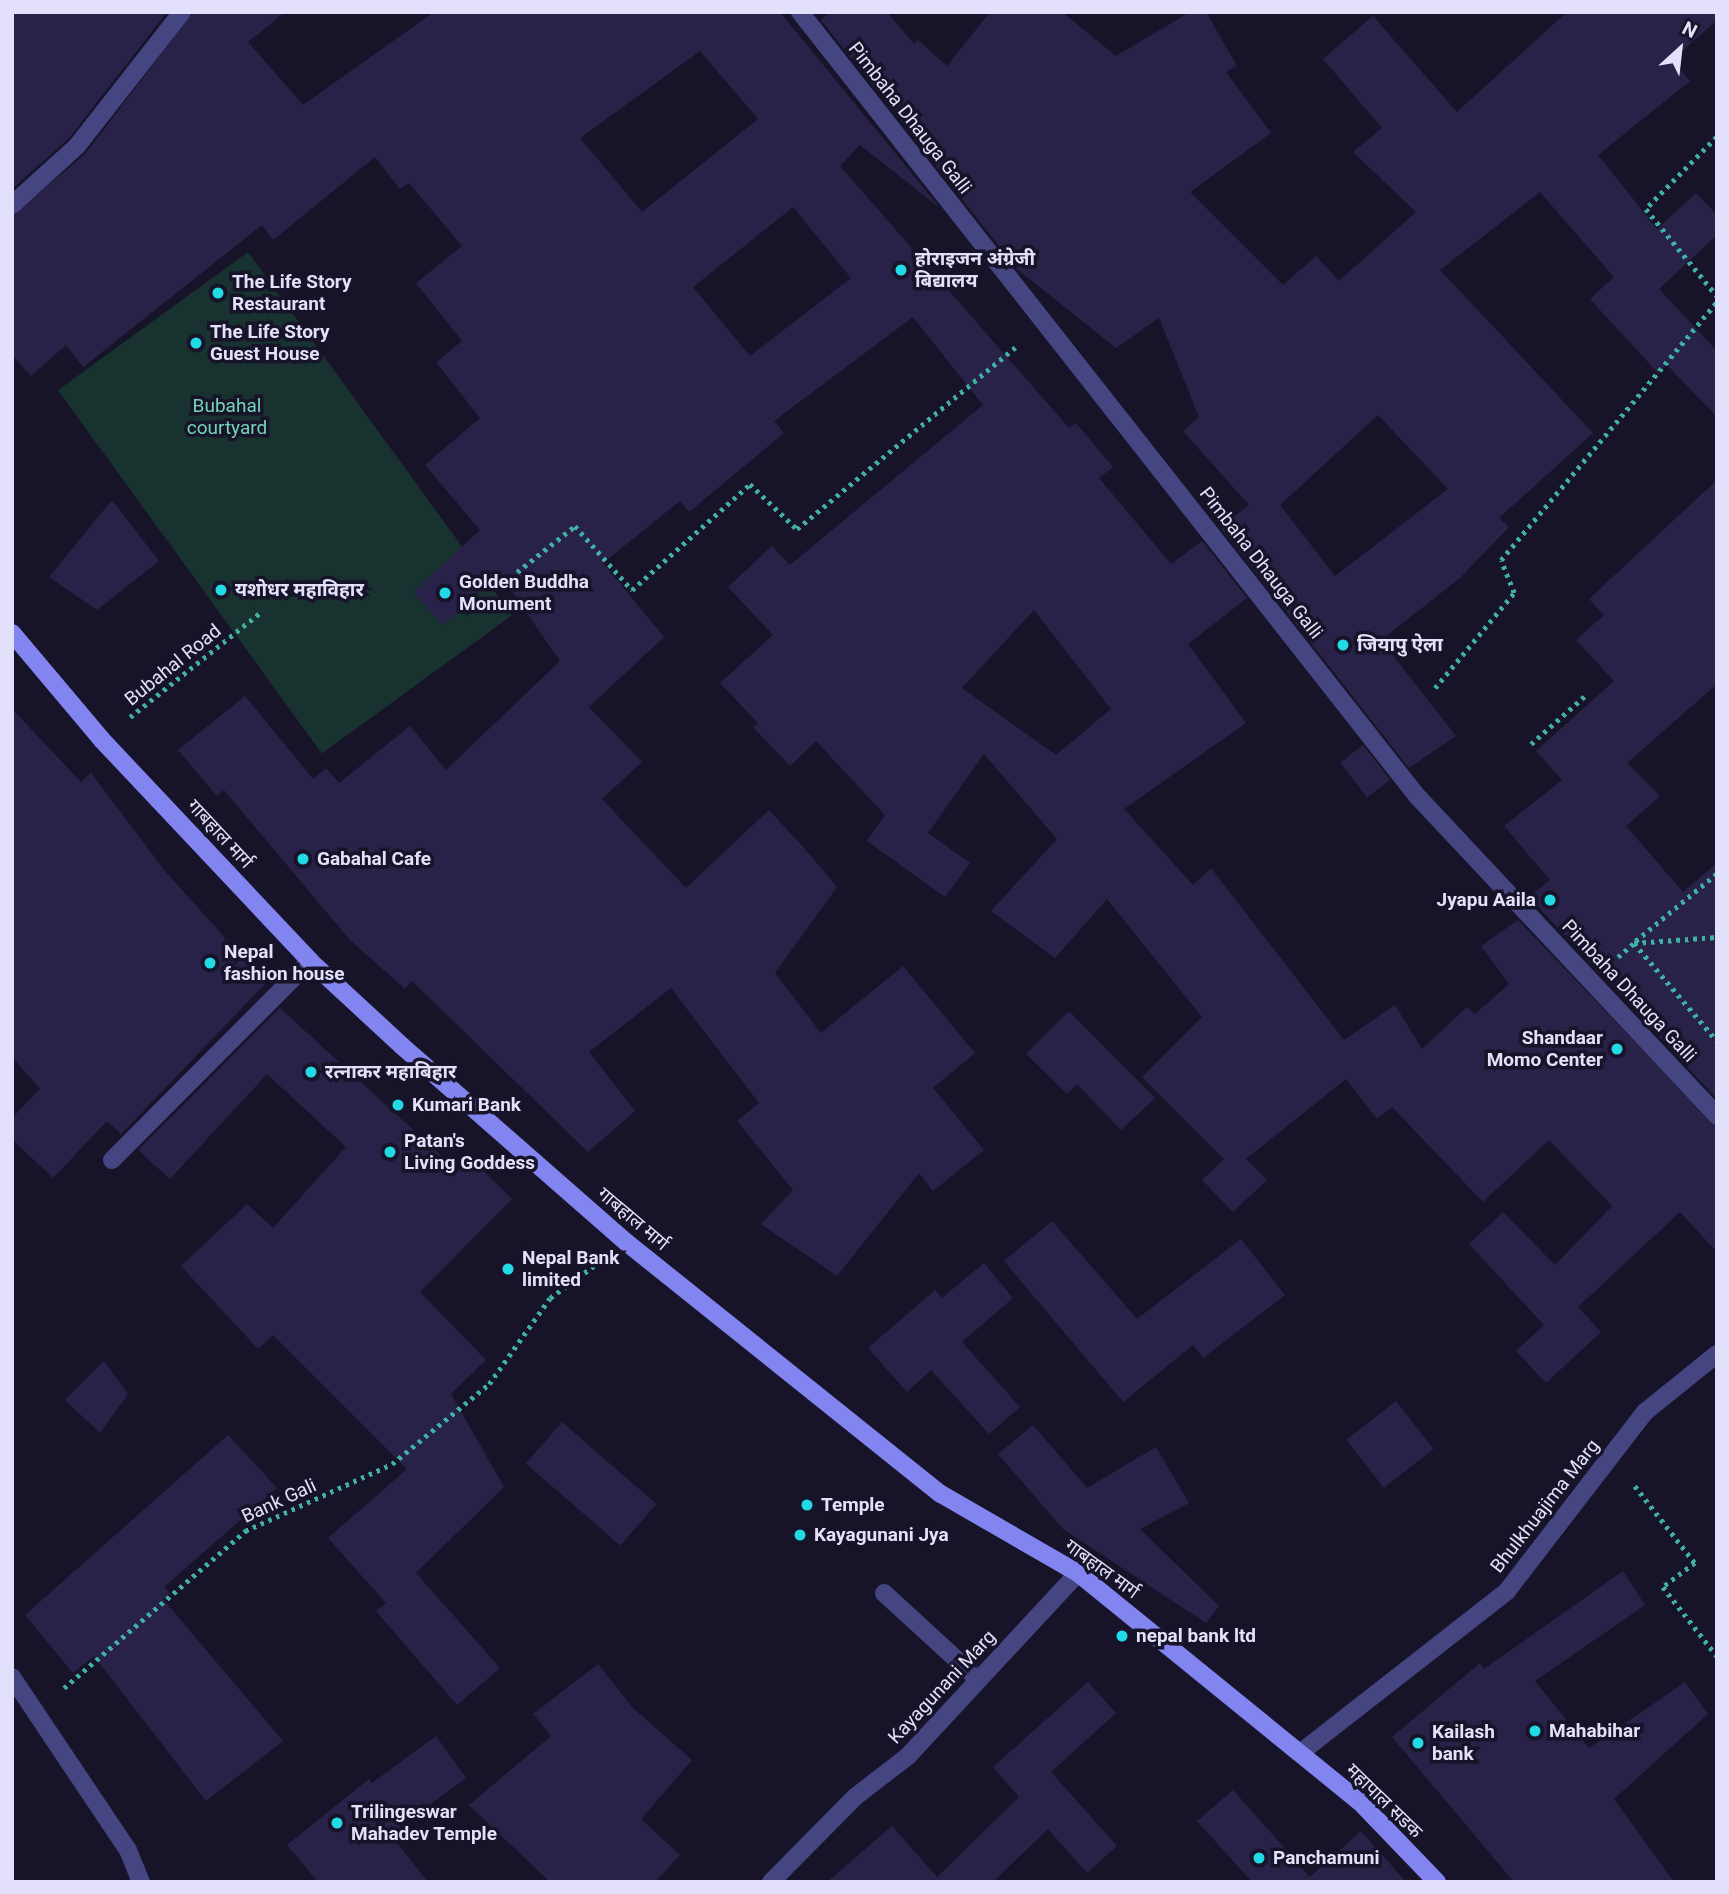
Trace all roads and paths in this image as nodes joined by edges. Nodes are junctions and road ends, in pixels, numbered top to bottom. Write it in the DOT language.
graph roads {
  1 [pos="182,12"];
  2 [pos="800,12"];
  3 [pos="1717,137"];
  4 [pos="12,205"];
  5 [pos="1717,296"];
  6 [pos="1717,302"];
  7 [pos="1045,323"];
  8 [pos="517,572"];
  9 [pos="261,612"];
  10 [pos="12,633"];
  11 [pos="1435,688"];
  12 [pos="1586,695"];
  13 [pos="102,740"];
  14 [pos="1531,744"];
  15 [pos="1717,874"];
  16 [pos="1717,937"];
  17 [pos="1634,943"];
  18 [pos="310,961"];
  19 [pos="1717,1041"];
  20 [pos="1717,1116"];
  21 [pos="112,1160"];
  22 [pos="626,1242"];
  23 [pos="1717,1354"];
  24 [pos="1611,1455"];
  25 [pos="1078,1573"];
  26 [pos="884,1593"];
  27 [pos="1717,1656"];
  28 [pos="12,1677"];
  29 [pos="978,1679"];
  30 [pos="55,1695"];
  31 [pos="1300,1753"];
  32 [pos="141,1882"];
  33 [pos="771,1882"];
  34 [pos="1437,1882"];
  1 -- 4 [label="street"];
  2 -- 7 [label="street, Pimbaha Dhauga Galli"];
  3 -- 5 [label="path"];
  6 -- 11 [label="path"];
  7 -- 8 [label="path"];
  7 -- 20 [label="street, Pimbaha Dhauga Galli"];
  9 -- 13 [label="path, Bubahal Road"];
  10 -- 13 [label="main road, गाबहाल मार्ग"];
  12 -- 14 [label="path"];
  13 -- 18 [label="main road, गाबहाल मार्ग"];
  15 -- 17 [label="path"];
  16 -- 17 [label="path"];
  17 -- 19 [label="path"];
  18 -- 21 [label="street"];
  18 -- 22 [label="main road, गाबहाल मार्ग"];
  22 -- 25 [label="main road, गाबहाल मार्ग"];
  22 -- 30 [label="path, Bank Gali"];
  23 -- 24 [label="street, Bhulkhuajima Marg"];
  24 -- 27 [label="path"];
  24 -- 31 [label="street, Bhulkhuajima Marg"];
  25 -- 29 [label="street, Kayagunani Marg"];
  25 -- 31 [label="main road, गाबहाल मार्ग"];
  26 -- 29 [label="street"];
  28 -- 32 [label="street"];
  29 -- 33 [label="street, Kayagunani Marg"];
  31 -- 34 [label="main road, महापाल सडक"];
}
